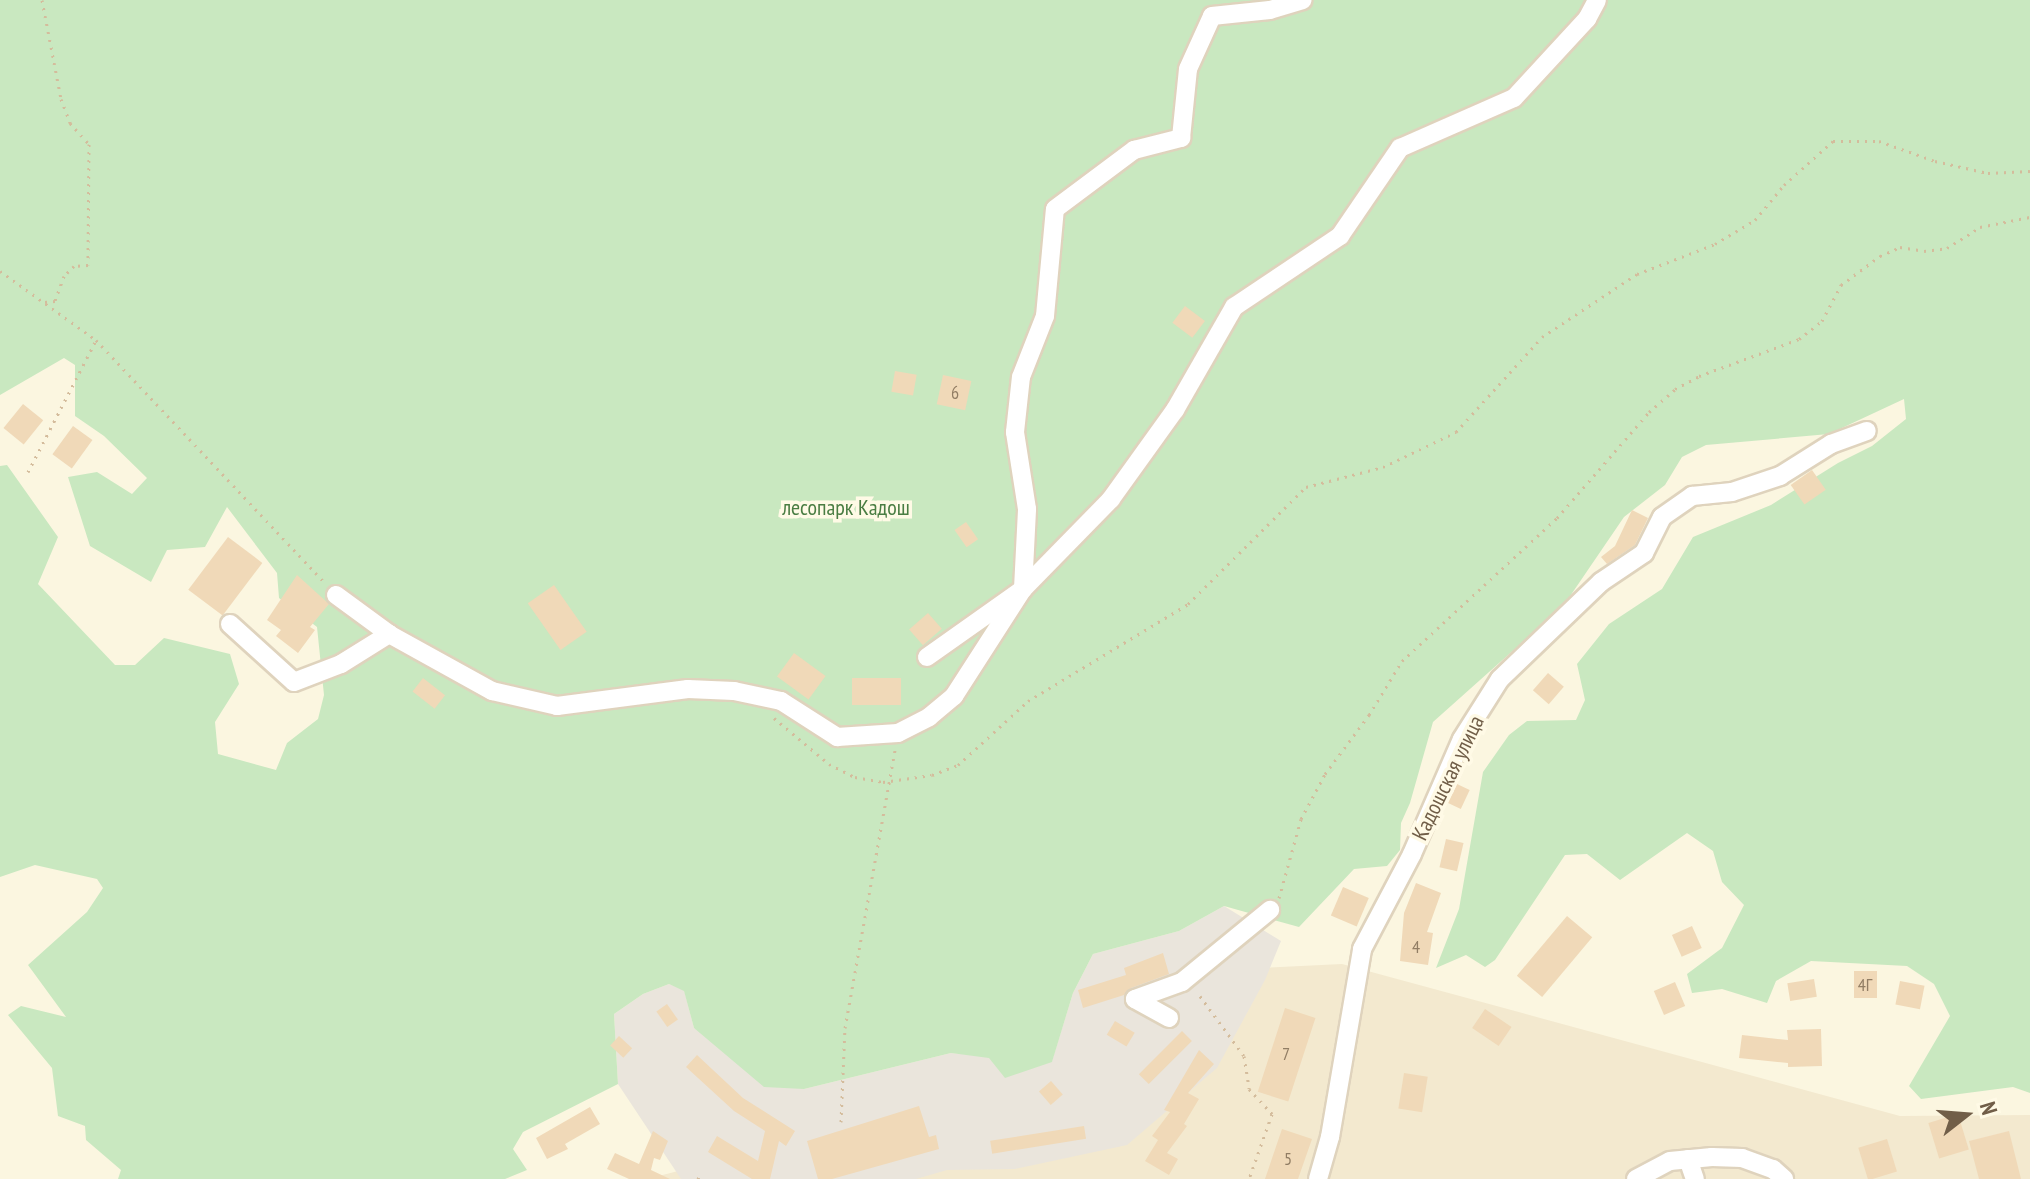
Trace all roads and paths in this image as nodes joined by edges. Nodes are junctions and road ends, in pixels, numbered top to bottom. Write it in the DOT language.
graph roads {
  1 [pos="42,0"];
  2 [pos="1302,0"];
  3 [pos="1597,0"];
  4 [pos="2030,171"];
  5 [pos="2030,217"];
  6 [pos="0,271"];
  7 [pos="44,302"];
  8 [pos="96,340"];
  9 [pos="1867,431"];
  10 [pos="28,472"];
  11 [pos="1023,589"];
  12 [pos="336,595"];
  13 [pos="230,624"];
  14 [pos="389,634"];
  15 [pos="927,657"];
  16 [pos="765,697"];
  17 [pos="898,733"];
  18 [pos="888,781"];
  19 [pos="1270,910"];
  20 [pos="1200,996"];
  21 [pos="1169,1018"];
  22 [pos="841,1122"];
  23 [pos="1688,1159"];
  24 [pos="1249,1179"];
  25 [pos="1318,1179"];
  26 [pos="1636,1179"];
  27 [pos="1695,1179"];
  28 [pos="1784,1179"];
  1 -- 7 [label="path"];
  2 -- 11 [label="street"];
  3 -- 11 [label="street"];
  4 -- 18 [label="path"];
  5 -- 19 [label="path"];
  6 -- 7 [label="path"];
  7 -- 8 [label="path"];
  8 -- 10 [label="path"];
  8 -- 12 [label="path"];
  9 -- 25 [label="street, Кадошская улица"];
  11 -- 15 [label="street"];
  11 -- 17 [label="street"];
  12 -- 14 [label="street"];
  13 -- 14 [label="street"];
  14 -- 16 [label="street"];
  16 -- 17 [label="street"];
  16 -- 18 [label="path"];
  17 -- 18 [label="path"];
  18 -- 22 [label="path"];
  19 -- 21 [label="street"];
  20 -- 24 [label="path"];
  23 -- 26 [label="street"];
  23 -- 27 [label="street"];
  23 -- 28 [label="street"];
}
